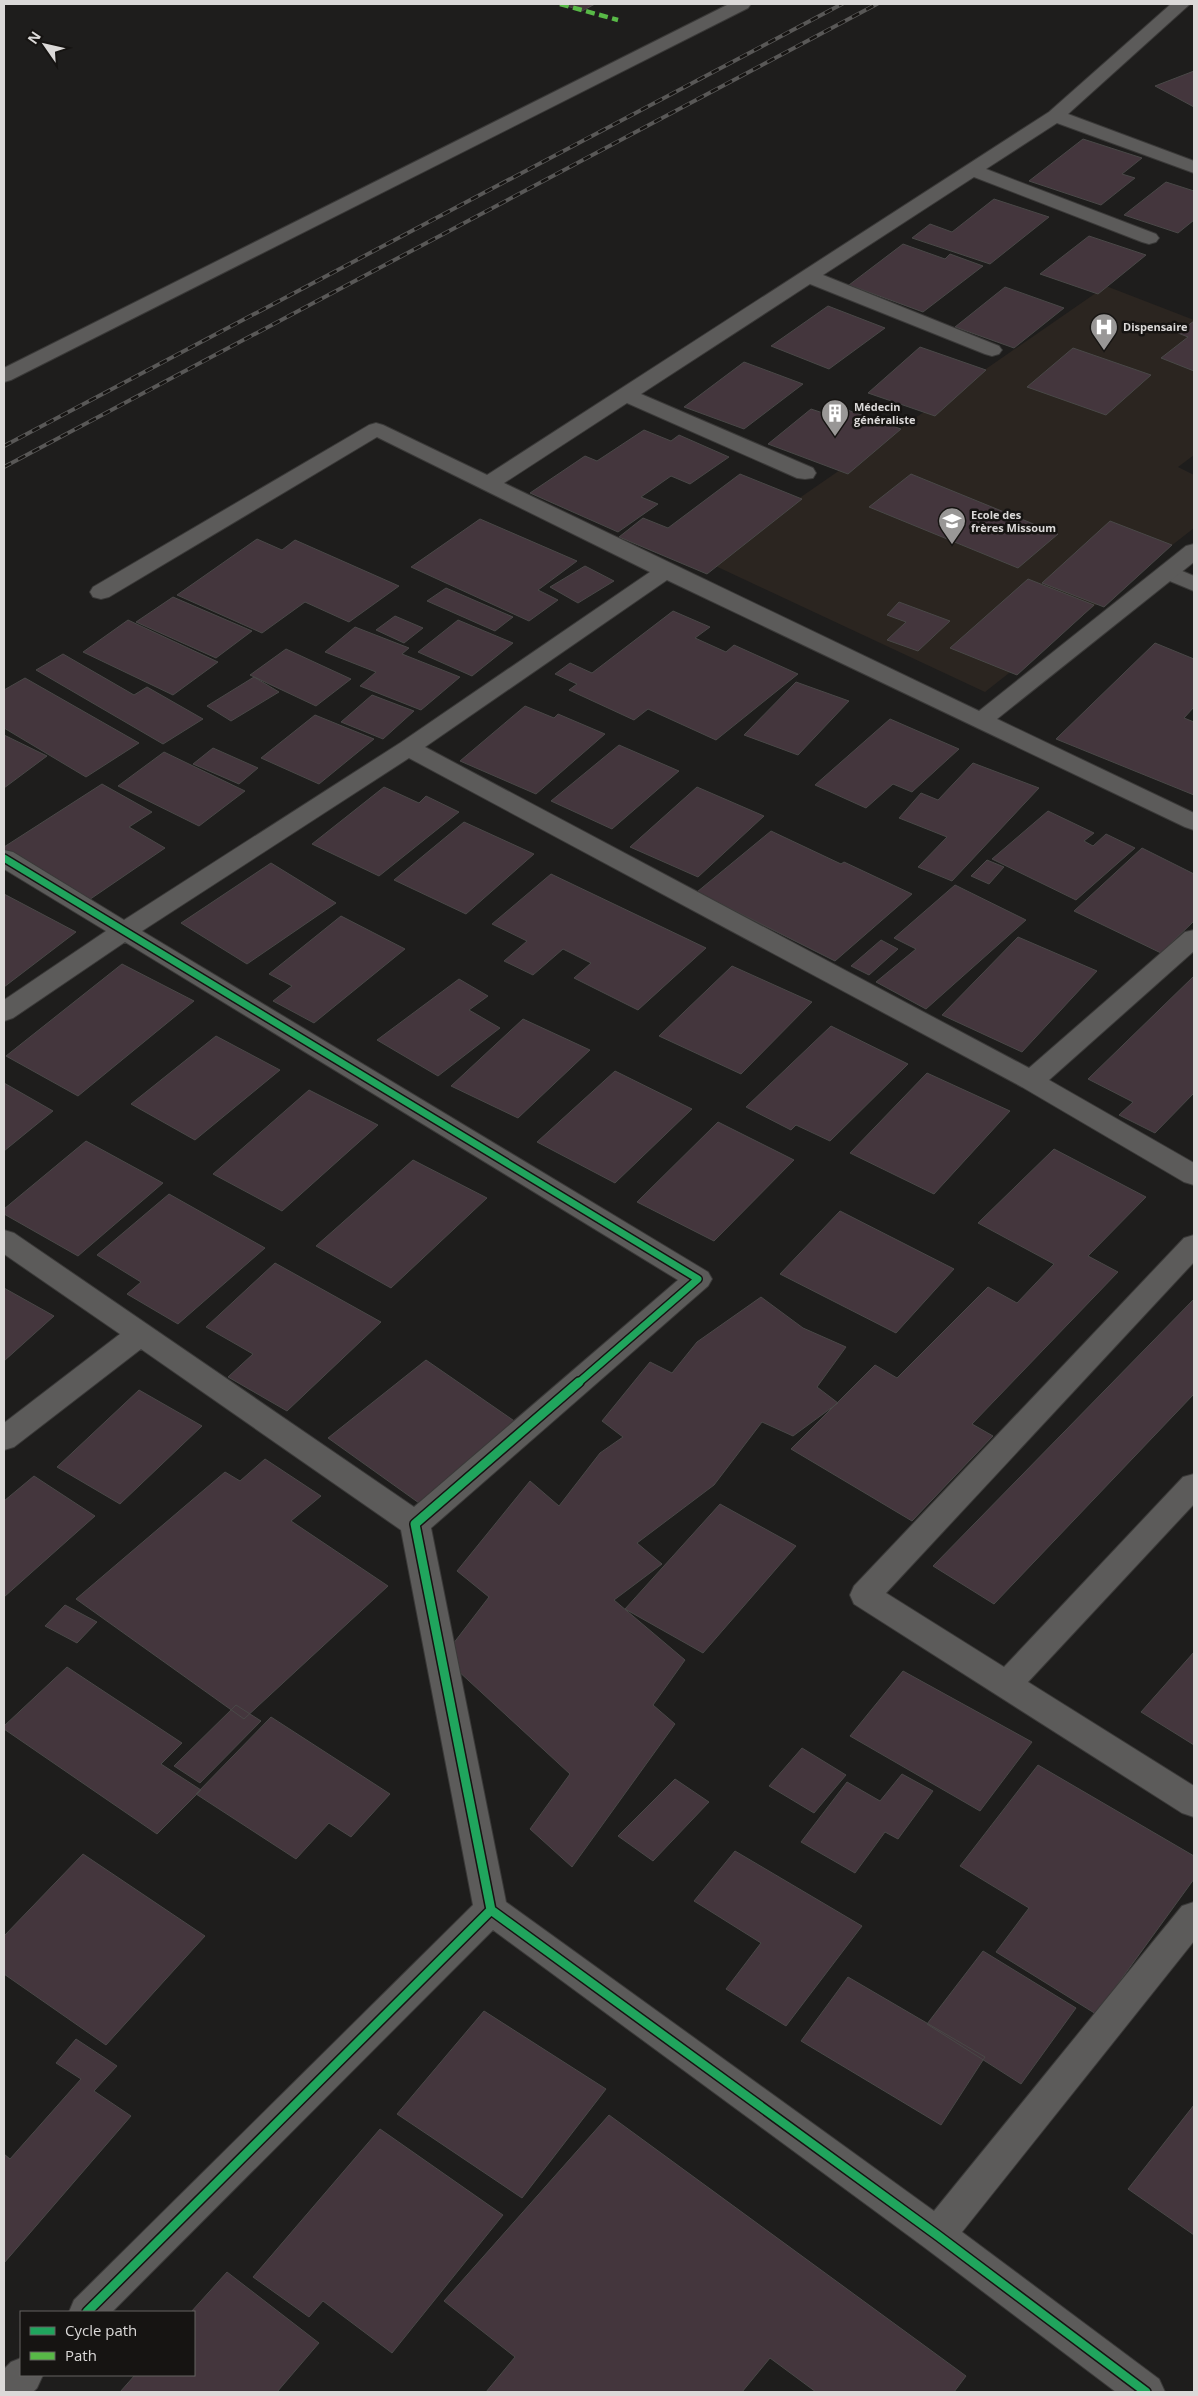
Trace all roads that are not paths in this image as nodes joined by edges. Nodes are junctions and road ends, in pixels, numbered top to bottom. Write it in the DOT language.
graph roads {
  1 [pos="742,4"];
  2 [pos="1181,4"];
  3 [pos="1055,116"];
  4 [pos="1194,167"];
  5 [pos="972,170"];
  6 [pos="1149,238"];
  7 [pos="808,276"];
  8 [pos="992,350"];
  9 [pos="4,376"];
  10 [pos="626,395"];
  11 [pos="805,473"];
  12 [pos="488,484"];
  13 [pos="1194,551"];
  14 [pos="666,571"];
  15 [pos="1168,572"];
  16 [pos="1194,584"];
  17 [pos="101,592"];
  18 [pos="981,720"];
  19 [pos="408,748"];
  20 [pos="1194,822"];
  21 [pos="4,858"];
  22 [pos="124,931"];
  23 [pos="1194,938"];
  24 [pos="4,1012"];
  25 [pos="1031,1081"];
  26 [pos="1194,1175"];
  27 [pos="4,1240"];
  28 [pos="1194,1245"];
  29 [pos="140,1334"];
  30 [pos="4,1439"];
  31 [pos="1194,1485"];
  32 [pos="415,1524"];
  33 [pos="1007,1684"];
  34 [pos="1194,1803"];
  35 [pos="491,1910"];
  36 [pos="1194,1916"];
  37 [pos="937,2235"];
  38 [pos="88,2311"];
  39 [pos="23,2376"];
  40 [pos="6,2392"];
  41 [pos="1146,2392"];
  1 -- 9 [label="street"];
  2 -- 3 [label="street"];
  3 -- 4 [label="street"];
  3 -- 5 [label="street"];
  5 -- 6 [label="street"];
  5 -- 7 [label="street"];
  7 -- 8 [label="street"];
  7 -- 10 [label="street"];
  10 -- 11 [label="street"];
  10 -- 12 [label="street"];
  12 -- 14 [label="street"];
  12 -- 17 [label="street"];
  13 -- 15 [label="street"];
  14 -- 18 [label="street"];
  14 -- 19 [label="street"];
  15 -- 16 [label="street"];
  15 -- 18 [label="street"];
  18 -- 20 [label="street"];
  19 -- 22 [label="street"];
  19 -- 25 [label="street"];
  21 -- 22 [label="street"];
  22 -- 24 [label="street"];
  22 -- 32 [label="street"];
  23 -- 25 [label="street"];
  25 -- 26 [label="street"];
  27 -- 29 [label="street"];
  28 -- 33 [label="street"];
  29 -- 30 [label="street"];
  29 -- 32 [label="street"];
  31 -- 33 [label="street"];
  32 -- 35 [label="street"];
  33 -- 34 [label="street"];
  35 -- 37 [label="street"];
  35 -- 38 [label="street"];
  36 -- 37 [label="street"];
  37 -- 41 [label="street"];
  39 -- 40 [label="street"];
}
